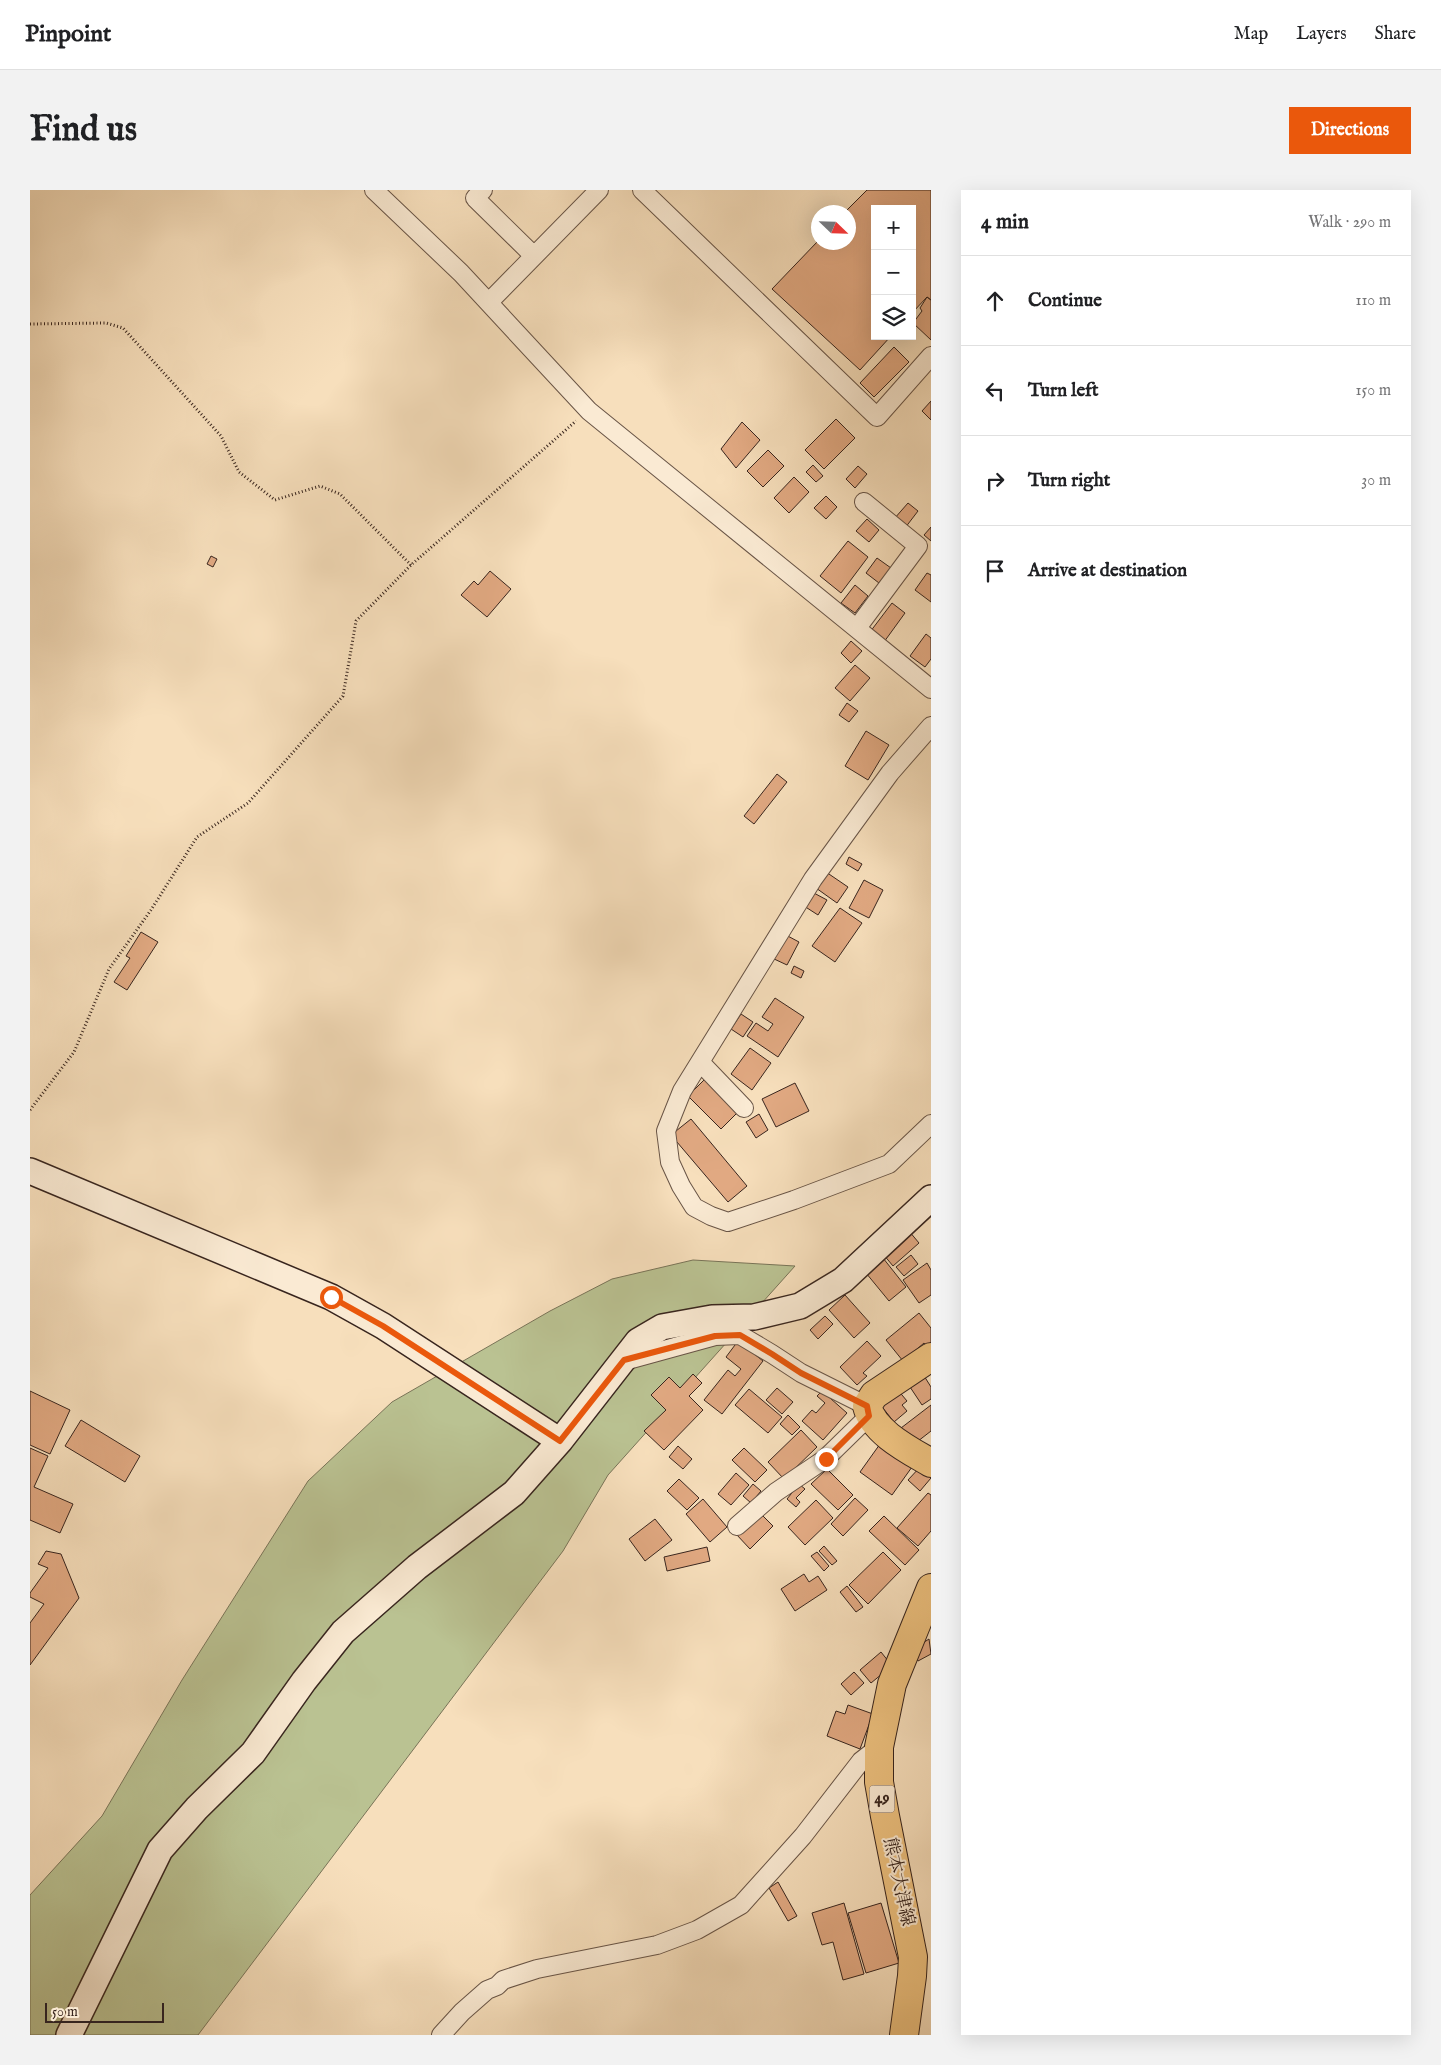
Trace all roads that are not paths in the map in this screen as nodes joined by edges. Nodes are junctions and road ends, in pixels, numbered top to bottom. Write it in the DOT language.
graph roads {
  1 [pos="374,190"];
  2 [pos="483,190"];
  3 [pos="599,190"];
  4 [pos="642,190"];
  5 [pos="534,256"];
  6 [pos="489,302"];
  7 [pos="931,356"];
  8 [pos="864,502"];
  9 [pos="857,628"];
  10 [pos="931,689"];
  11 [pos="931,726"];
  12 [pos="700,1062"];
  13 [pos="744,1108"];
  14 [pos="931,1124"];
  15 [pos="30,1171"];
  16 [pos="931,1198"];
  17 [pos="931,1357"];
  18 [pos="624,1360"];
  19 [pos="868,1411"];
  20 [pos="560,1441"];
  21 [pos="931,1463"];
  22 [pos="737,1526"];
  23 [pos="931,1588"];
  24 [pos="879,1747"];
  25 [pos="905,2025"];
  26 [pos="69,2035"];
  27 [pos="441,2035"];
  1 -- 6 [label="street"];
  2 -- 5 [label="street"];
  3 -- 5 [label="street"];
  4 -- 7 [label="street"];
  5 -- 6 [label="street"];
  6 -- 9 [label="street"];
  8 -- 9 [label="street"];
  9 -- 10 [label="street"];
  11 -- 12 [label="street"];
  12 -- 13 [label="street"];
  12 -- 14 [label="street"];
  15 -- 20 [label="street"];
  16 -- 18 [label="street"];
  17 -- 19 [label="main road"];
  18 -- 19 [label="street"];
  18 -- 20 [label="street"];
  19 -- 21 [label="main road"];
  19 -- 22 [label="street"];
  20 -- 26 [label="street"];
  23 -- 24 [label="main road, 熊本大津線 / 49"];
  24 -- 25 [label="main road, 熊本大津線 / 49"];
  24 -- 27 [label="street"];
}
